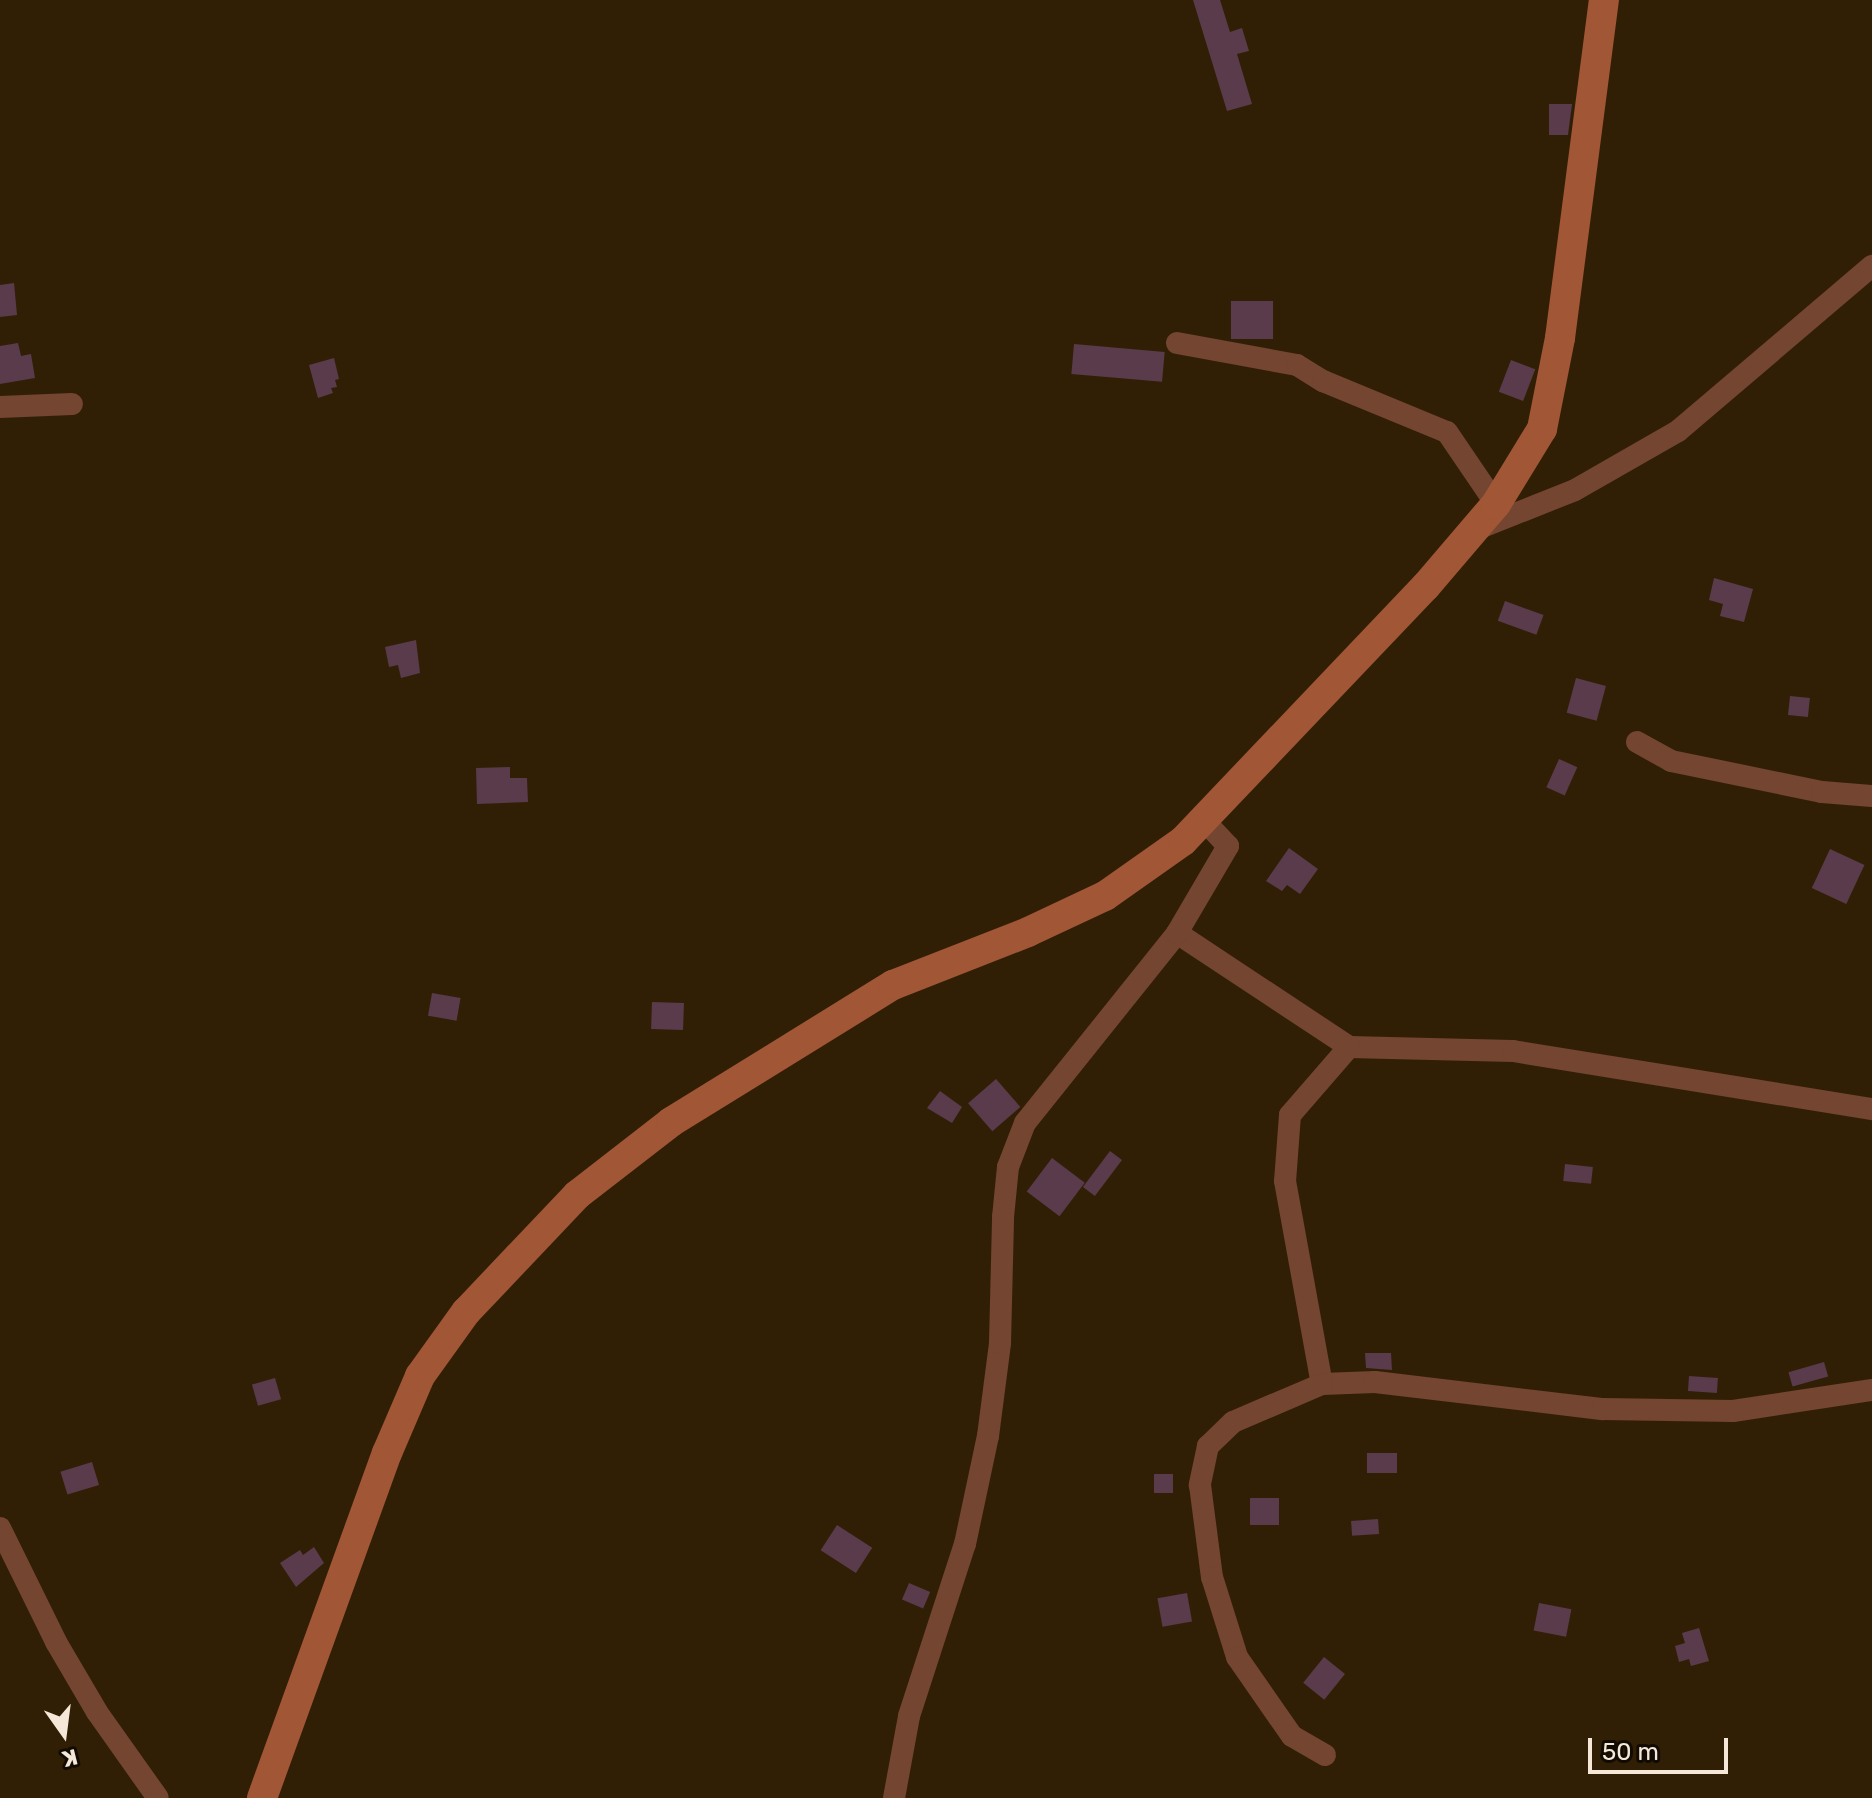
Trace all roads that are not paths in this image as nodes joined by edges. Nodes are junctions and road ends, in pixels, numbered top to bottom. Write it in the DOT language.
graph roads {
  1 [pos="1604,0"];
  2 [pos="1872,266"];
  3 [pos="1177,343"];
  4 [pos="72,404"];
  5 [pos="0,407"];
  6 [pos="1496,504"];
  7 [pos="1474,530"];
  8 [pos="1637,742"];
  9 [pos="1872,796"];
  10 [pos="1204,820"];
  11 [pos="1177,933"];
  12 [pos="1349,1047"];
  13 [pos="1872,1109"];
  14 [pos="1322,1384"];
  15 [pos="1872,1390"];
  16 [pos="0,1528"];
  17 [pos="1325,1755"];
  18 [pos="158,1798"];
  19 [pos="262,1798"];
  20 [pos="894,1798"];
  1 -- 6 [label="street"];
  2 -- 7 [label="street"];
  3 -- 6 [label="street"];
  4 -- 5 [label="street"];
  6 -- 7 [label="street"];
  7 -- 10 [label="street"];
  8 -- 9 [label="street"];
  10 -- 11 [label="street"];
  10 -- 19 [label="street"];
  11 -- 12 [label="street"];
  11 -- 20 [label="street"];
  12 -- 13 [label="street"];
  12 -- 14 [label="street"];
  14 -- 15 [label="street"];
  14 -- 17 [label="street"];
  16 -- 18 [label="street"];
}
